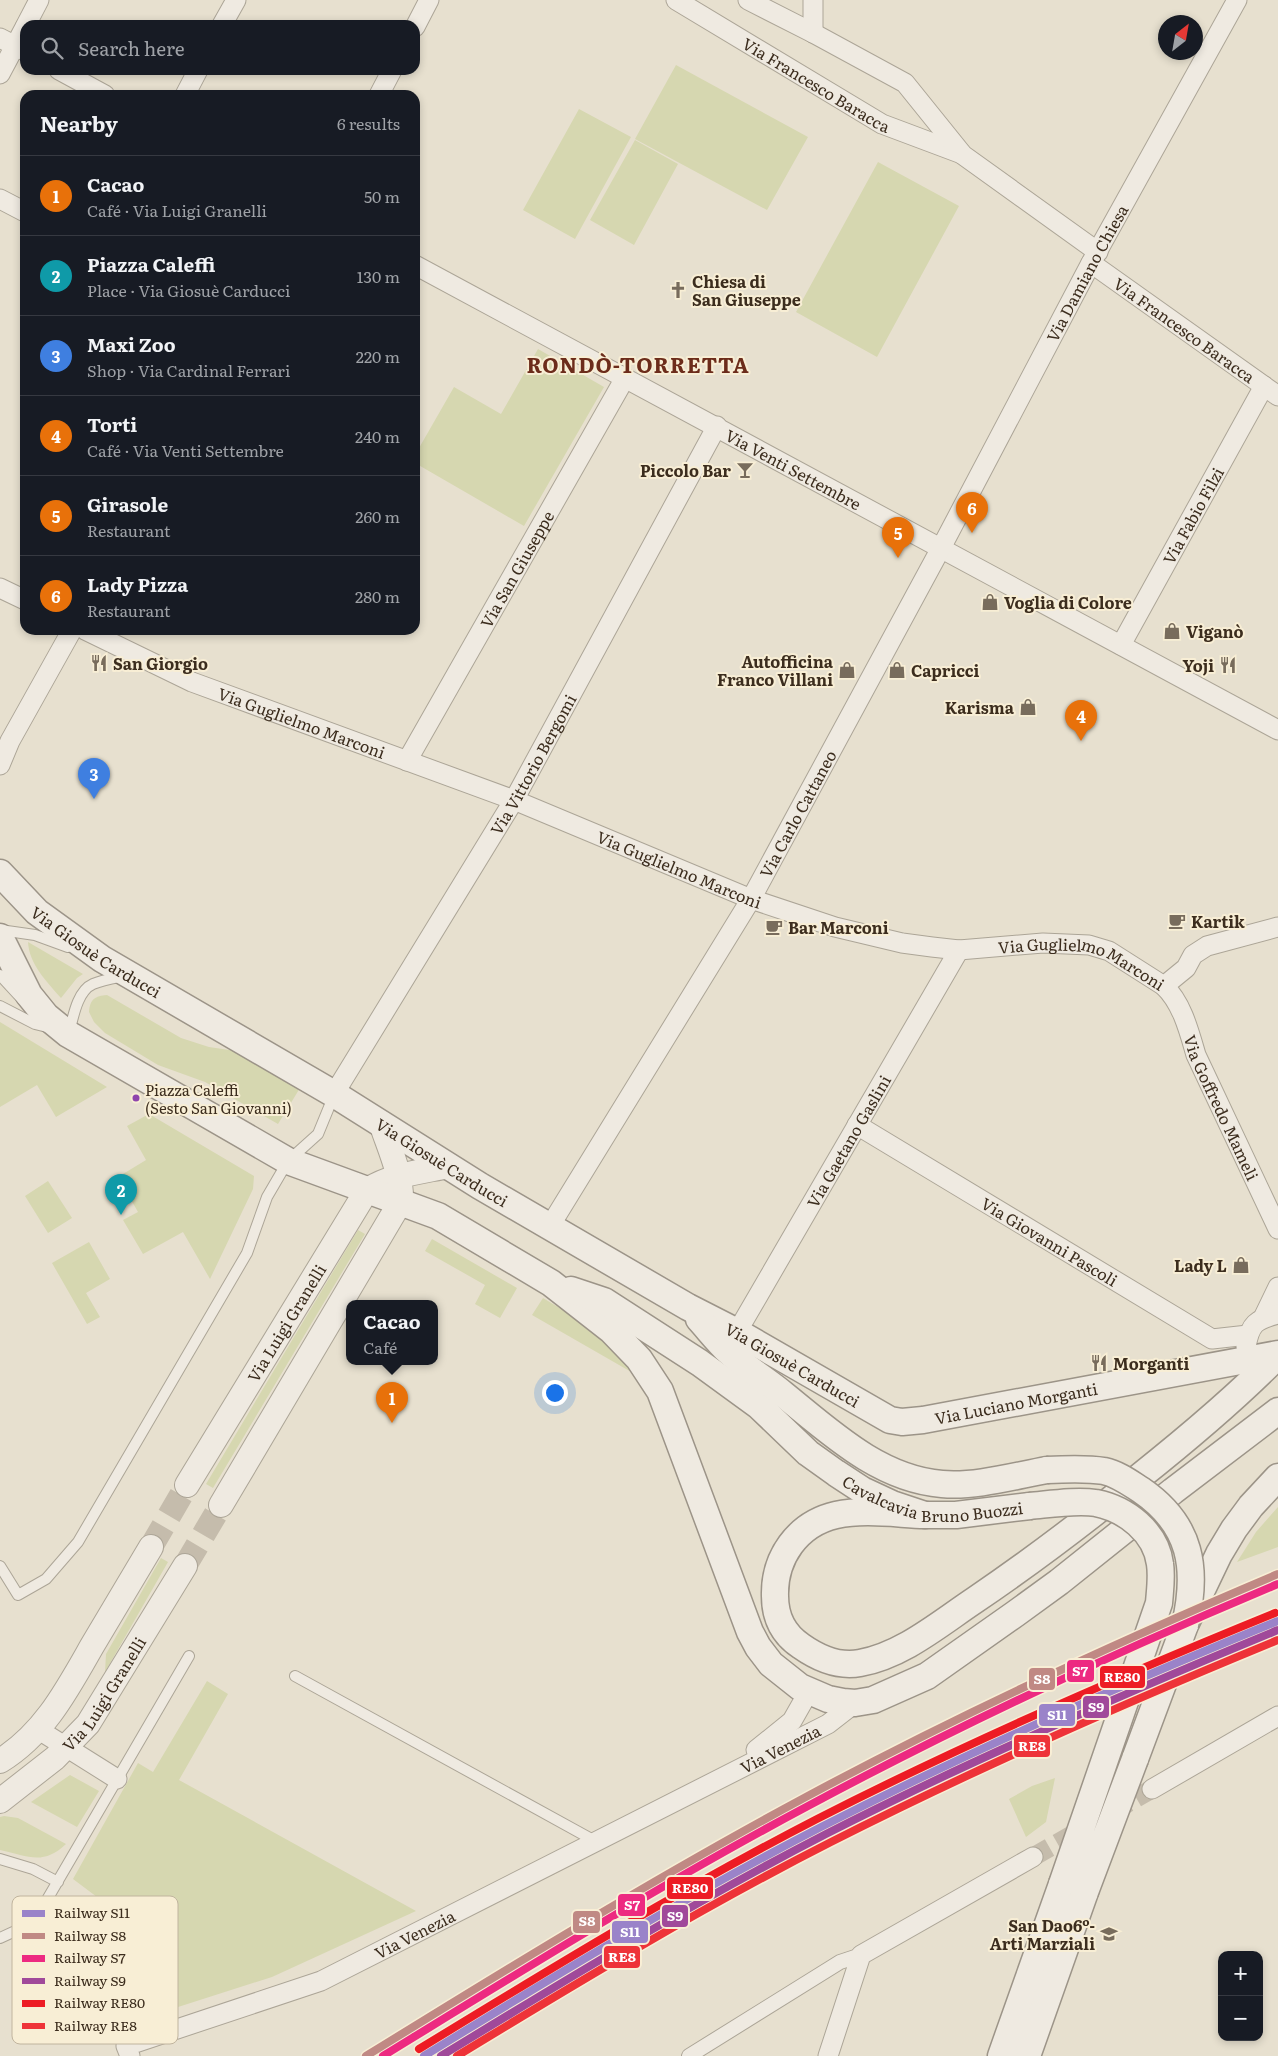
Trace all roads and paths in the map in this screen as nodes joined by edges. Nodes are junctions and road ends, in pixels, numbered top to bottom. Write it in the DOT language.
graph roads {
  1 [pos="39,0"];
  2 [pos="236,0"];
  3 [pos="429,0"];
  4 [pos="676,0"];
  5 [pos="748,0"];
  6 [pos="812,0"];
  7 [pos="1237,0"];
  8 [pos="29,20"];
  9 [pos="225,20"];
  10 [pos="419,20"];
  11 [pos="813,32"];
  12 [pos="13,45"];
  13 [pos="0,74"];
  14 [pos="68,75"];
  15 [pos="195,75"];
  16 [pos="389,75"];
  17 [pos="96,90"];
  18 [pos="188,90"];
  19 [pos="381,90"];
  20 [pos="963,155"];
  21 [pos="0,199"];
  22 [pos="20,209"];
  23 [pos="1094,258"];
  24 [pos="420,268"];
  25 [pos="625,378"];
  26 [pos="1271,391"];
  27 [pos="716,426"];
  28 [pos="941,548"];
  29 [pos="0,588"];
  30 [pos="20,598"];
  31 [pos="81,635"];
  32 [pos="94,635"];
  33 [pos="1121,645"];
  34 [pos="1278,730"];
  35 [pos="5,744"];
  36 [pos="407,761"];
  37 [pos="0,765"];
  38 [pos="514,800"];
  39 [pos="0,874"];
  40 [pos="751,899"];
  41 [pos="1278,927"];
  42 [pos="0,930"];
  43 [pos="0,937"];
  44 [pos="959,950"];
  45 [pos="102,959"];
  46 [pos="129,974"];
  47 [pos="0,975"];
  48 [pos="1164,986"];
  49 [pos="0,1006"];
  50 [pos="68,1034"];
  51 [pos="334,1094"];
  52 [pos="381,1123"];
  53 [pos="857,1125"];
  54 [pos="288,1161"];
  55 [pos="449,1166"];
  56 [pos="399,1175"];
  57 [pos="367,1190"];
  58 [pos="401,1201"];
  59 [pos="550,1226"];
  60 [pos="1278,1229"];
  61 [pos="551,1283"];
  62 [pos="1278,1287"];
  63 [pos="688,1307"];
  64 [pos="1270,1316"];
  65 [pos="736,1332"];
  66 [pos="1247,1347"];
  67 [pos="1278,1355"];
  68 [pos="1244,1390"];
  69 [pos="1278,1411"];
  70 [pos="902,1422"];
  71 [pos="1278,1477"];
  72 [pos="187,1485"];
  73 [pos="221,1505"];
  74 [pos="925,1515"];
  75 [pos="151,1547"];
  76 [pos="0,1566"];
  77 [pos="185,1566"];
  78 [pos="1185,1625"];
  79 [pos="189,1656"];
  80 [pos="295,1676"];
  81 [pos="809,1691"];
  82 [pos="855,1703"];
  83 [pos="1278,1716"];
  84 [pos="39,1730"];
  85 [pos="66,1748"];
  86 [pos="0,1761"];
  87 [pos="117,1779"];
  88 [pos="701,1787"];
  89 [pos="1152,1789"];
  90 [pos="0,1801"];
  91 [pos="595,1841"];
  92 [pos="1033,1857"];
  93 [pos="0,1859"];
  94 [pos="58,1882"];
  95 [pos="1074,1888"];
  96 [pos="50,1896"];
  97 [pos="12,1934"];
  98 [pos="0,1938"];
  99 [pos="861,1955"];
  100 [pos="178,2029"];
  101 [pos="132,2044"];
  102 [pos="130,2056"];
  103 [pos="689,2056"];
  104 [pos="828,2056"];
  105 [pos="1001,2056"];
  106 [pos="1027,2056"];
  1 -- 8 [label="street"];
  2 -- 9 [label="street"];
  3 -- 10 [label="street"];
  4 -- 20 [label="street, Via Francesco Baracca"];
  5 -- 11 [label="street, Via Francesco Baracca"];
  6 -- 11 [label="street"];
  7 -- 23 [label="street, Via Damiano Chiesa"];
  11 -- 20 [label="street, Via Francesco Baracca"];
  12 -- 13 [label="street"];
  14 -- 17 [label="street"];
  15 -- 18 [label="street"];
  16 -- 19 [label="street"];
  20 -- 23 [label="street, Via Francesco Baracca"];
  21 -- 22 [label="street"];
  23 -- 26 [label="street, Via Francesco Baracca"];
  23 -- 28 [label="street, Via Damiano Chiesa"];
  24 -- 25 [label="street, Via Venti Settembre"];
  25 -- 27 [label="street, Via Venti Settembre"];
  25 -- 36 [label="street, Via San Giuseppe"];
  26 -- 33 [label="street, Via Fabio Filzi"];
  27 -- 28 [label="street, Via Venti Settembre"];
  27 -- 38 [label="street, Via Vittorio Bergomi"];
  28 -- 33 [label="street, Via Venti Settembre"];
  28 -- 40 [label="street, Via Carlo Cattaneo"];
  29 -- 30 [label="street"];
  31 -- 35 [label="street"];
  32 -- 36 [label="street, Via Guglielmo Marconi"];
  33 -- 34 [label="street, Via Venti Settembre"];
  35 -- 37 [label="street"];
  36 -- 38 [label="street, Via Guglielmo Marconi"];
  38 -- 40 [label="street, Via Guglielmo Marconi"];
  38 -- 51 [label="street, Via Vittorio Bergomi"];
  39 -- 45 [label="main road, Via Giosuè Carducci"];
  40 -- 44 [label="street, Via Guglielmo Marconi"];
  40 -- 59 [label="street, Via Carlo Cattaneo"];
  41 -- 48 [label="street, Via Guglielmo Marconi"];
  42 -- 45 [label="lane"];
  43 -- 50 [label="main road"];
  44 -- 48 [label="street, Via Guglielmo Marconi"];
  44 -- 53 [label="street, Via Gaetano Gaslini"];
  45 -- 46 [label="main road, Via Giosuè Carducci"];
  46 -- 50 [label="lane"];
  46 -- 51 [label="main road, Via Giosuè Carducci"];
  47 -- 50 [label="lane"];
  48 -- 60 [label="street, Via Goffredo Mameli"];
  49 -- 50 [label="lane"];
  50 -- 54 [label="main road"];
  51 -- 52 [label="main road, Via Giosuè Carducci"];
  51 -- 54 [label="lane"];
  52 -- 55 [label="main road, Via Giosuè Carducci"];
  52 -- 56 [label="street"];
  53 -- 65 [label="street, Via Gaetano Gaslini"];
  53 -- 66 [label="street, Via Giovanni Pascoli"];
  54 -- 57 [label="main road"];
  54 -- 76 [label="lane"];
  55 -- 56 [label="street"];
  55 -- 59 [label="main road, Via Giosuè Carducci"];
  56 -- 57 [label="street"];
  56 -- 58 [label="street"];
  57 -- 58 [label="main road"];
  57 -- 72 [label="street, Via Luigi Granelli"];
  58 -- 61 [label="main road"];
  58 -- 73 [label="street"];
  59 -- 63 [label="main road, Via Giosuè Carducci"];
  61 -- 74 [label="main road, Cavalcavia Bruno Buozzi"];
  61 -- 81 [label="main road"];
  62 -- 64 [label="street"];
  63 -- 65 [label="main road, Via Giosuè Carducci"];
  63 -- 78 [label="main road, Cavalcavia Bruno Buozzi, bridge"];
  64 -- 66 [label="street"];
  65 -- 70 [label="main road, Via Giosuè Carducci"];
  66 -- 67 [label="main road, Via Luciano Morganti"];
  66 -- 68 [label="main road"];
  66 -- 70 [label="main road, Via Luciano Morganti"];
  67 -- 68 [label="main road"];
  68 -- 74 [label="main road"];
  69 -- 82 [label="main road"];
  71 -- 78 [label="main road, bridge"];
  74 -- 95 [label="main road, Cavalcavia Bruno Buozzi, bridge"];
  75 -- 84 [label="street, Via Luigi Granelli"];
  77 -- 85 [label="street, Via Luigi Granelli"];
  78 -- 95 [label="main road, Cavalcavia Bruno Buozzi, bridge"];
  79 -- 87 [label="lane"];
  80 -- 91 [label="lane"];
  81 -- 82 [label="main road"];
  81 -- 88 [label="street, Via Venezia"];
  82 -- 88 [label="street, Via Venezia"];
  83 -- 89 [label="street"];
  84 -- 85 [label="street"];
  84 -- 86 [label="street, Via Luigi Granelli"];
  85 -- 87 [label="street"];
  85 -- 90 [label="street, Via Luigi Granelli"];
  87 -- 94 [label="lane"];
  88 -- 91 [label="street, Via Venezia"];
  91 -- 100 [label="street, Via Venezia"];
  92 -- 99 [label="street"];
  93 -- 94 [label="lane"];
  94 -- 96 [label="lane"];
  95 -- 105 [label="main road"];
  95 -- 106 [label="main road"];
  97 -- 98 [label="lane"];
  99 -- 103 [label="street"];
  99 -- 104 [label="street"];
  101 -- 102 [label="street, Via Venezia"];
}
